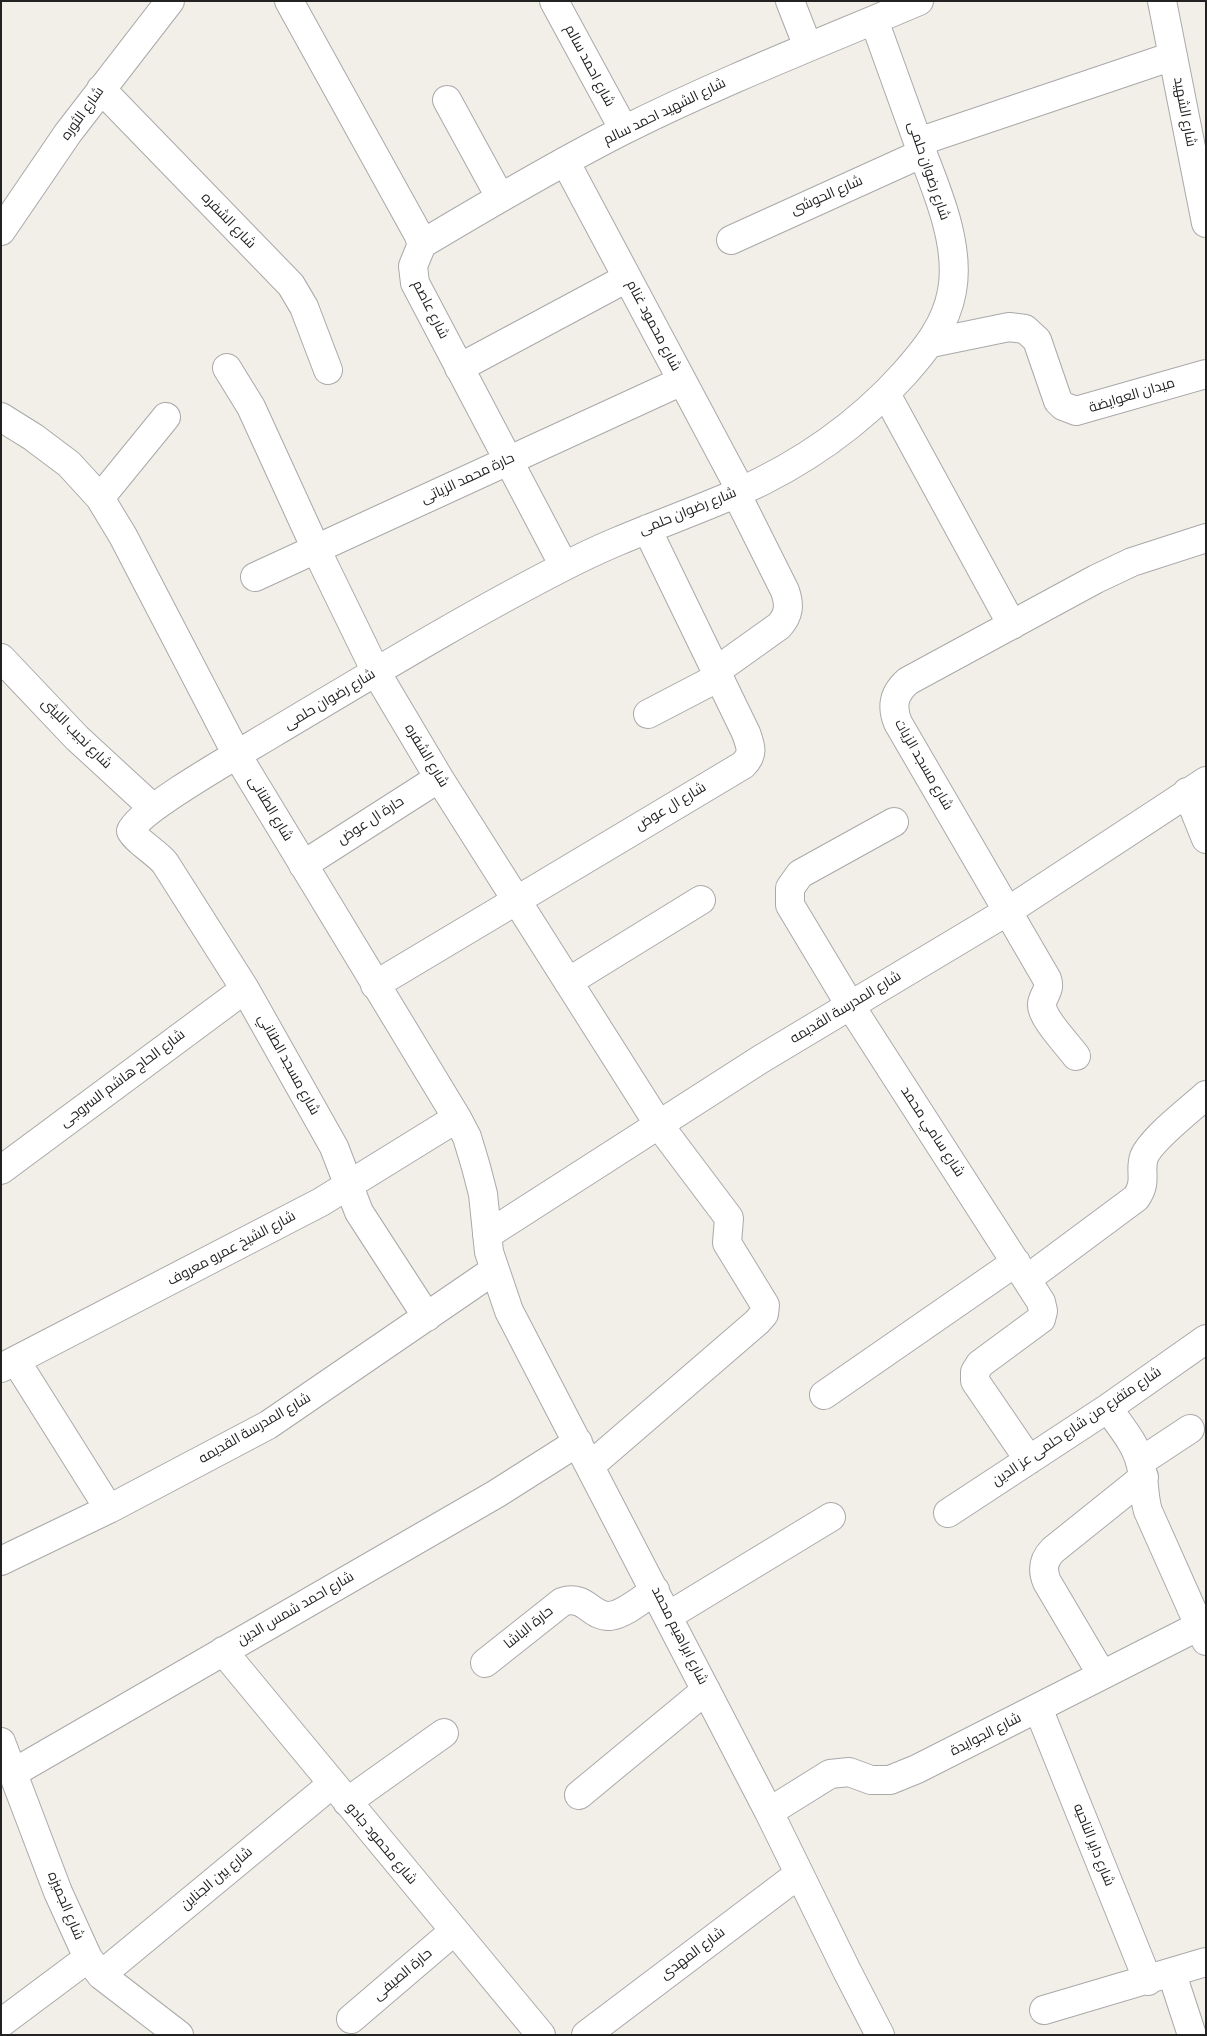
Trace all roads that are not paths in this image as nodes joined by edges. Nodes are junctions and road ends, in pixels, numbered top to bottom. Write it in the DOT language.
graph roads {
  1 [pos="170,1"];
  2 [pos="288,1"];
  3 [pos="554,1"];
  4 [pos="790,1"];
  5 [pos="919,1"];
  6 [pos="1162,1"];
  7 [pos="874,20"];
  8 [pos="808,47"];
  9 [pos="1173,56"];
  10 [pos="101,89"];
  11 [pos="447,100"];
  12 [pos="624,130"];
  13 [pos="920,147"];
  14 [pos="566,161"];
  15 [pos="500,197"];
  16 [pos="1206,224"];
  17 [pos="1,231"];
  18 [pos="731,240"];
  19 [pos="422,244"];
  20 [pos="627,278"];
  21 [pos="931,343"];
  22 [pos="227,368"];
  23 [pos="459,368"];
  24 [pos="328,370"];
  25 [pos="1206,374"];
  26 [pos="682,381"];
  27 [pos="886,394"];
  28 [pos="1,417"];
  29 [pos="166,417"];
  30 [pos="509,460"];
  31 [pos="738,492"];
  32 [pos="100,498"];
  33 [pos="647,530"];
  34 [pos="1206,538"];
  35 [pos="316,549"];
  36 [pos="564,566"];
  37 [pos="255,577"];
  38 [pos="1012,625"];
  39 [pos="1,658"];
  40 [pos="376,672"];
  41 [pos="717,674"];
  42 [pos="648,714"];
  43 [pos="237,755"];
  44 [pos="439,778"];
  45 [pos="1196,786"];
  46 [pos="153,808"];
  47 [pos="894,822"];
  48 [pos="132,827"];
  49 [pos="1206,839"];
  50 [pos="303,865"];
  51 [pos="516,899"];
  52 [pos="702,900"];
  53 [pos="1008,911"];
  54 [pos="568,982"];
  55 [pos="375,985"];
  56 [pos="245,989"];
  57 [pos="850,1005"];
  58 [pos="1076,1056"];
  59 [pos="1206,1095"];
  60 [pos="457,1118"];
  61 [pos="659,1125"];
  62 [pos="1,1170"];
  63 [pos="347,1186"];
  64 [pos="487,1235"];
  65 [pos="1021,1270"];
  66 [pos="494,1271"];
  67 [pos="427,1317"];
  68 [pos="1206,1339"];
  69 [pos="5,1366"];
  70 [pos="824,1395"];
  71 [pos="1108,1408"];
  72 [pos="1190,1429"];
  73 [pos="578,1442"];
  74 [pos="1029,1460"];
  75 [pos="590,1466"];
  76 [pos="1142,1470"];
  77 [pos="109,1509"];
  78 [pos="948,1513"];
  79 [pos="831,1517"];
  80 [pos="1,1561"];
  81 [pos="655,1590"];
  82 [pos="668,1616"];
  83 [pos="1202,1634"];
  84 [pos="223,1651"];
  85 [pos="485,1663"];
  86 [pos="1102,1675"];
  87 [pos="706,1690"];
  88 [pos="1038,1708"];
  89 [pos="444,1733"];
  90 [pos="1,1742"];
  91 [pos="13,1773"];
  92 [pos="339,1793"];
  93 [pos="579,1795"];
  94 [pos="769,1812"];
  95 [pos="799,1874"];
  96 [pos="454,1931"];
  97 [pos="1206,1962"];
  98 [pos="95,1966"];
  99 [pos="1160,1977"];
  100 [pos="1044,2010"];
  101 [pos="351,2019"];
  102 [pos="1,2023"];
  103 [pos="179,2035"];
  104 [pos="541,2035"];
  105 [pos="586,2035"];
  106 [pos="880,2035"];
  107 [pos="1192,2035"];
  1 -- 10 [label="street, شارع الثوره"];
  2 -- 19 [label="street"];
  3 -- 12 [label="street, شارع احمد سالم"];
  4 -- 8 [label="street"];
  5 -- 7 [label="street, شارع الشهيد احمد سالم"];
  6 -- 9 [label="street, شارع الشهيد"];
  7 -- 8 [label="street, شارع الشهيد احمد سالم"];
  7 -- 13 [label="street, شارع رضوان حلمى"];
  8 -- 12 [label="street, شارع الشهيد احمد سالم"];
  9 -- 13 [label="street, شارع الحوشى"];
  9 -- 16 [label="street, شارع الشهيد"];
  10 -- 17 [label="street, شارع الثوره"];
  10 -- 24 [label="street, شارع الشفره"];
  11 -- 15 [label="street"];
  12 -- 14 [label="street, شارع الشهيد احمد سالم"];
  13 -- 18 [label="street, شارع الحوشى"];
  13 -- 21 [label="street, شارع رضوان حلمى"];
  14 -- 15 [label="street, شارع الشهيد احمد سالم"];
  14 -- 20 [label="street, شارع محمود غنام"];
  15 -- 19 [label="street, شارع الشهيد احمد سالم"];
  19 -- 23 [label="street, شارع عاصم"];
  20 -- 23 [label="street"];
  20 -- 26 [label="street, شارع محمود غنام"];
  21 -- 25 [label="street, ميدان العوايضة"];
  21 -- 27 [label="street, شارع رضوان حلمى"];
  22 -- 35 [label="street, شارع الشفره"];
  23 -- 30 [label="street, شارع عاصم"];
  26 -- 30 [label="street, حارة محمد الزياتى"];
  26 -- 31 [label="street, شارع محمود غنام"];
  27 -- 31 [label="street, شارع رضوان حلمى"];
  27 -- 38 [label="street"];
  28 -- 32 [label="street, شارع الطنانى"];
  29 -- 32 [label="street"];
  30 -- 35 [label="street, حارة محمد الزياتى"];
  30 -- 36 [label="street, شارع عاصم"];
  31 -- 33 [label="street, شارع رضوان حلمى"];
  31 -- 41 [label="street, شارع محمود غنام"];
  32 -- 43 [label="street, شارع الطنانى"];
  33 -- 36 [label="street, شارع رضوان حلمى"];
  33 -- 41 [label="street, شارع ال عوض"];
  34 -- 38 [label="street, شارع مسجد الزيات"];
  35 -- 37 [label="street, حارة محمد الزياتى"];
  35 -- 40 [label="street, شارع الشفره"];
  36 -- 40 [label="street, شارع رضوان حلمى"];
  38 -- 53 [label="street, شارع مسجد الزيات"];
  39 -- 46 [label="street, شارع نجيب الليثى"];
  40 -- 43 [label="street, شارع رضوان حلمى"];
  40 -- 44 [label="street, شارع الشفره"];
  41 -- 42 [label="street"];
  41 -- 51 [label="street, شارع ال عوض"];
  43 -- 46 [label="street, شارع رضوان حلمى"];
  43 -- 50 [label="street, شارع الطنانى"];
  44 -- 50 [label="street, حارة ال عوض"];
  44 -- 51 [label="street, شارع الشفره"];
  45 -- 49 [label="street"];
  45 -- 53 [label="street, شارع المدرسة القديمه"];
  46 -- 48 [label="street, شارع رضوان حلمى"];
  47 -- 57 [label="street, شارع سامي محمد"];
  48 -- 56 [label="street, شارع مسجد الطناني"];
  50 -- 55 [label="street, شارع الطنانى"];
  51 -- 54 [label="street, شارع الشفره"];
  51 -- 55 [label="street, شارع ال عوض"];
  52 -- 54 [label="street"];
  53 -- 57 [label="street, شارع المدرسة القديمه"];
  53 -- 58 [label="street, شارع مسجد الزيات"];
  54 -- 61 [label="street, شارع الشفره"];
  55 -- 60 [label="street, شارع الطنانى"];
  56 -- 62 [label="street, شارع الحاج هاشم السروجى"];
  56 -- 63 [label="street, شارع مسجد الطناني"];
  57 -- 61 [label="street, شارع المدرسة القديمه"];
  57 -- 65 [label="street, شارع سامي محمد"];
  59 -- 65 [label="street"];
  60 -- 63 [label="street, شارع الشيخ عمرو معروف"];
  60 -- 64 [label="street, شارع الطنانى"];
  61 -- 64 [label="street, شارع المدرسة القديمه"];
  61 -- 75 [label="street, شارع الشفره"];
  63 -- 67 [label="street, شارع مسجد الطناني"];
  63 -- 69 [label="street, شارع الشيخ عمرو معروف"];
  64 -- 66 [label="street, شارع ابراهيم محمد"];
  65 -- 70 [label="street"];
  65 -- 74 [label="street, شارع سامي محمد"];
  66 -- 67 [label="street, شارع المدرسة القديمه"];
  66 -- 73 [label="street, شارع ابراهيم محمد"];
  67 -- 77 [label="street, شارع المدرسة القديمه"];
  68 -- 71 [label="street, شارع متفرع من شارع حلمى عز الدين"];
  69 -- 77 [label="street"];
  71 -- 74 [label="street, شارع متفرع من شارع حلمى عز الدين"];
  71 -- 76 [label="street"];
  72 -- 76 [label="street"];
  73 -- 75 [label="street, شارع ابراهيم محمد"];
  73 -- 84 [label="street, شارع احمد شمس الدين"];
  74 -- 78 [label="street, شارع متفرع من شارع حلمى عز الدين"];
  75 -- 81 [label="street, شارع ابراهيم محمد"];
  76 -- 83 [label="street"];
  76 -- 86 [label="street"];
  77 -- 80 [label="street, شارع المدرسة القديمه"];
  79 -- 82 [label="street"];
  81 -- 82 [label="street, شارع ابراهيم محمد"];
  81 -- 85 [label="street, حارة الباشا"];
  82 -- 87 [label="street, شارع ابراهيم محمد"];
  83 -- 86 [label="street, شارع الجوايدة"];
  84 -- 91 [label="street, شارع احمد شمس الدين"];
  84 -- 92 [label="street, شارع محمود جادو"];
  86 -- 88 [label="street, شارع الجوايدة"];
  87 -- 93 [label="street"];
  87 -- 94 [label="street, شارع ابراهيم محمد"];
  88 -- 94 [label="street, شارع الجوايدة"];
  88 -- 99 [label="street, شارع داير الناحيه"];
  89 -- 92 [label="street, شارع بين الجناين"];
  90 -- 91 [label="street, شارع الجميزه"];
  91 -- 98 [label="street, شارع الجميزه"];
  92 -- 96 [label="street, شارع محمود جادو"];
  92 -- 98 [label="street, شارع بين الجناين"];
  94 -- 95 [label="street, شارع ابراهيم محمد"];
  95 -- 105 [label="street, شارع المهدى"];
  95 -- 106 [label="street, شارع ابراهيم محمد"];
  96 -- 101 [label="street, حارة الصيفى"];
  96 -- 104 [label="street, شارع محمود جادو"];
  97 -- 99 [label="street"];
  98 -- 102 [label="street, شارع بين الجناين"];
  98 -- 103 [label="street, شارع الجميزه"];
  99 -- 100 [label="street"];
  99 -- 107 [label="street, شارع داير الناحيه"];
}
